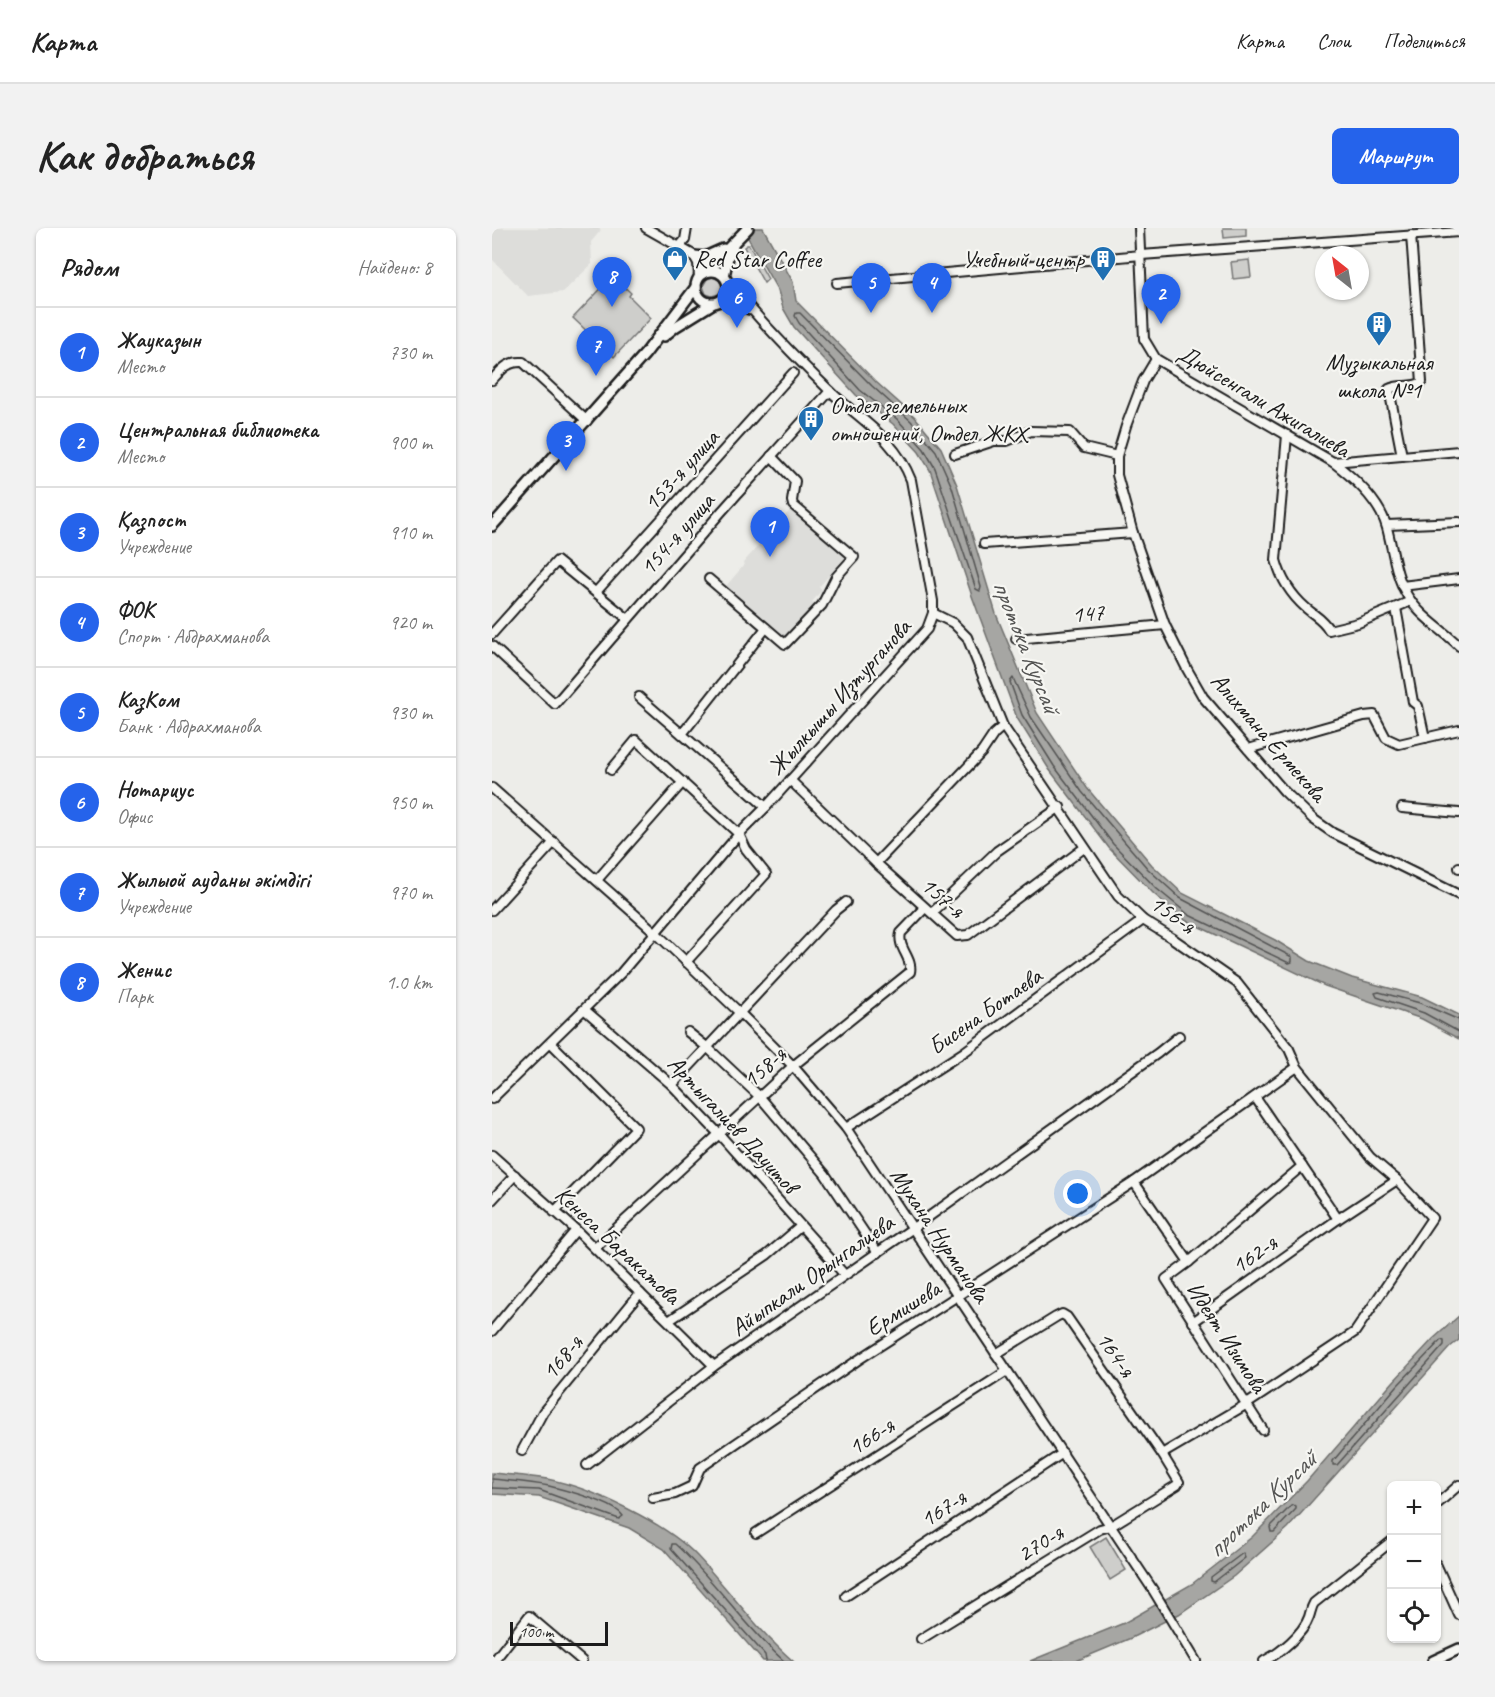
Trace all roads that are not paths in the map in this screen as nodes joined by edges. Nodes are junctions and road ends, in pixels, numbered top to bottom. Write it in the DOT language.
graph roads {
  1 [pos="648,228"];
  2 [pos="687,228"];
  3 [pos="1139,228"];
  4 [pos="746,231"];
  5 [pos="1459,232"];
  6 [pos="1411,235"];
  7 [pos="735,242"];
  8 [pos="679,247"];
  9 [pos="1141,255"];
  10 [pos="694,256"];
  11 [pos="711,265"];
  12 [pos="724,276"];
  13 [pos="700,279"];
  14 [pos="837,283"];
  15 [pos="740,296"];
  16 [pos="718,302"];
  17 [pos="753,312"];
  18 [pos="651,347"];
  19 [pos="1156,359"];
  20 [pos="793,373"];
  21 [pos="492,380"];
  22 [pos="830,392"];
  23 [pos="586,421"];
  24 [pos="1287,435"];
  25 [pos="1459,451"];
  26 [pos="955,454"];
  27 [pos="771,456"];
  28 [pos="1117,456"];
  29 [pos="1402,456"];
  30 [pos="1332,462"];
  31 [pos="1459,522"];
  32 [pos="1387,525"];
  33 [pos="492,526"];
  34 [pos="1133,533"];
  35 [pos="984,544"];
  36 [pos="709,579"];
  37 [pos="1459,579"];
  38 [pos="1402,586"];
  39 [pos="596,592"];
  40 [pos="1411,601"];
  41 [pos="1396,608"];
  42 [pos="933,614"];
  43 [pos="628,619"];
  44 [pos="1165,625"];
  45 [pos="766,628"];
  46 [pos="492,634"];
  47 [pos="1016,639"];
  48 [pos="1456,639"];
  49 [pos="492,646"];
  50 [pos="1459,646"];
  51 [pos="639,697"];
  52 [pos="1003,726"];
  53 [pos="1459,730"];
  54 [pos="682,734"];
  55 [pos="1425,738"];
  56 [pos="1248,749"];
  57 [pos="611,770"];
  58 [pos="790,780"];
  59 [pos="683,782"];
  60 [pos="492,788"];
  61 [pos="766,807"];
  62 [pos="1060,807"];
  63 [pos="1402,808"];
  64 [pos="1459,813"];
  65 [pos="739,834"];
  66 [pos="554,842"];
  67 [pos="1084,848"];
  68 [pos="876,863"];
  69 [pos="597,880"];
  70 [pos="1459,895"];
  71 [pos="846,902"];
  72 [pos="925,908"];
  73 [pos="492,910"];
  74 [pos="933,912"];
  75 [pos="1143,920"];
  76 [pos="656,933"];
  77 [pos="686,962"];
  78 [pos="585,1010"];
  79 [pos="740,1013"];
  80 [pos="688,1032"];
  81 [pos="1179,1036"];
  82 [pos="551,1043"];
  83 [pos="708,1048"];
  84 [pos="793,1066"];
  85 [pos="1297,1067"];
  86 [pos="672,1085"];
  87 [pos="760,1097"];
  88 [pos="1255,1097"];
  89 [pos="492,1099"];
  90 [pos="846,1128"];
  91 [pos="719,1134"];
  92 [pos="492,1155"];
  93 [pos="1302,1166"];
  94 [pos="515,1175"];
  95 [pos="1397,1180"];
  96 [pos="1134,1182"];
  97 [pos="492,1200"];
  98 [pos="554,1212"];
  99 [pos="1338,1219"];
  100 [pos="801,1226"];
  101 [pos="913,1228"];
  102 [pos="576,1230"];
  103 [pos="595,1248"];
  104 [pos="878,1253"];
  105 [pos="1189,1262"];
  106 [pos="844,1274"];
  107 [pos="640,1293"];
  108 [pos="957,1297"];
  109 [pos="670,1320"];
  110 [pos="1193,1322"];
  111 [pos="492,1331"];
  112 [pos="996,1354"];
  113 [pos="714,1366"];
  114 [pos="1007,1371"];
  115 [pos="1247,1404"];
  116 [pos="1263,1430"];
  117 [pos="522,1450"];
  118 [pos="1063,1453"];
  119 [pos="1162,1454"];
  120 [pos="587,1465"];
  121 [pos="1179,1482"];
  122 [pos="1459,1485"];
  123 [pos="653,1498"];
  124 [pos="1441,1501"];
  125 [pos="1111,1526"];
  126 [pos="756,1533"];
  127 [pos="1387,1545"];
  128 [pos="1441,1573"];
  129 [pos="846,1596"];
  130 [pos="1459,1615"];
  131 [pos="921,1639"];
  132 [pos="1459,1649"];
  133 [pos="497,1660"];
  134 [pos="1195,1660"];
  135 [pos="582,1661"];
  136 [pos="1264,1661"];
  137 [pos="1433,1661"];
  1 -- 8 [label="street, Жылкышы Изтурганова"];
  2 -- 8 [label="street"];
  3 -- 9 [label="street, Дюйсенгали Ажигалиева"];
  4 -- 7 [label="street"];
  5 -- 6 [label="street"];
  6 -- 9 [label="street"];
  6 -- 29 [label="street"];
  7 -- 10 [label="street"];
  7 -- 11 [label="street"];
  7 -- 12 [label="street"];
  8 -- 10 [label="street, Жылкышы Изтурганова"];
  9 -- 14 [label="street"];
  9 -- 19 [label="street, Дюйсенгали Ажигалиева"];
  10 -- 11 [label="street, Жылкышы Изтурганова"];
  10 -- 13 [label="street"];
  11 -- 12 [label="street, Жылкышы Изтурганова"];
  11 -- 13 [label="street"];
  12 -- 13 [label="street"];
  12 -- 15 [label="street, Жылкышы Изтурганова"];
  12 -- 16 [label="street"];
  13 -- 16 [label="street"];
  13 -- 18 [label="street"];
  15 -- 16 [label="street"];
  15 -- 17 [label="street, Жылкышы Изтурганова"];
  16 -- 17 [label="street"];
  16 -- 18 [label="street"];
  17 -- 22 [label="street, Жылкышы Изтурганова"];
  18 -- 23 [label="street"];
  19 -- 24 [label="street, Дюйсенгали Ажигалиева"];
  19 -- 28 [label="street, Алихмана Ермекова"];
  20 -- 39 [label="street, 153-я улица"];
  21 -- 23 [label="street"];
  22 -- 27 [label="street, 154-я улица"];
  22 -- 42 [label="street, Жылкышы Изтурганова"];
  23 -- 33 [label="street"];
  24 -- 30 [label="street, Дюйсенгали Ажигалиева"];
  24 -- 41 [label="street"];
  25 -- 29 [label="street"];
  26 -- 28 [label="street"];
  27 -- 43 [label="street, 154-я улица"];
  27 -- 45 [label="street"];
  28 -- 34 [label="street, Алихмана Ермекова"];
  29 -- 30 [label="street"];
  30 -- 32 [label="street, Дюйсенгали Ажигалиева"];
  31 -- 32 [label="street"];
  32 -- 38 [label="street, Дюйсенгали Ажигалиева"];
  34 -- 35 [label="street"];
  34 -- 44 [label="street, Алихмана Ермекова"];
  36 -- 45 [label="street"];
  37 -- 38 [label="street"];
  38 -- 40 [label="street, Дюйсенгали Ажигалиева"];
  39 -- 43 [label="street"];
  39 -- 46 [label="street"];
  40 -- 41 [label="street"];
  40 -- 48 [label="street, Дюйсенгали Ажигалиева"];
  41 -- 55 [label="street"];
  42 -- 52 [label="street, 156-я"];
  42 -- 58 [label="street, Жылкышы Изтурганова"];
  43 -- 49 [label="street, 154-я улица"];
  44 -- 47 [label="street, 147"];
  44 -- 56 [label="street, Алихмана Ермекова"];
  45 -- 54 [label="street"];
  48 -- 50 [label="street, Дюйсенгали Ажигалиева"];
  51 -- 54 [label="street"];
  52 -- 62 [label="street, 156-я"];
  52 -- 68 [label="street"];
  53 -- 55 [label="street"];
  54 -- 61 [label="street"];
  55 -- 56 [label="street"];
  56 -- 70 [label="street, Алихмана Ермекова"];
  57 -- 59 [label="street"];
  58 -- 61 [label="street, Жылкышы Изтурганова"];
  58 -- 68 [label="street, 157-я"];
  59 -- 65 [label="street"];
  59 -- 69 [label="street"];
  60 -- 66 [label="street, Мухана Нурманова"];
  61 -- 65 [label="street, Жылкышы Изтурганова"];
  62 -- 67 [label="street, 156-я"];
  62 -- 74 [label="street"];
  63 -- 64 [label="street"];
  65 -- 76 [label="street, Жылкышы Изтурганова"];
  65 -- 77 [label="street"];
  66 -- 69 [label="street, Мухана Нурманова"];
  66 -- 73 [label="street"];
  67 -- 74 [label="street, 157-я"];
  67 -- 75 [label="street, 156-я"];
  68 -- 72 [label="street, 157-я"];
  69 -- 76 [label="street, Мухана Нурманова"];
  71 -- 79 [label="street"];
  72 -- 74 [label="street, 157-я"];
  72 -- 84 [label="street, 158-я"];
  75 -- 85 [label="street, 156-я"];
  75 -- 90 [label="street, Бисена Ботаева"];
  76 -- 77 [label="street, Мухана Нурманова"];
  76 -- 78 [label="street, Жылкышы Изтурганова"];
  77 -- 79 [label="street, Мухана Нурманова"];
  78 -- 82 [label="street, Жылкышы Изтурганова"];
  78 -- 86 [label="street, Артыгалиев Дауитов"];
  79 -- 83 [label="street"];
  79 -- 84 [label="street, Мухана Нурманова"];
  80 -- 83 [label="street"];
  81 -- 101 [label="street, Айыпкали Орынгалиева"];
  82 -- 89 [label="street, Жылкышы Изтурганова"];
  82 -- 98 [label="street"];
  83 -- 86 [label="street"];
  83 -- 87 [label="street"];
  84 -- 87 [label="street, 158-я"];
  84 -- 90 [label="street, Мухана Нурманова"];
  85 -- 88 [label="street, Ермишева"];
  85 -- 95 [label="street, 156-я"];
  86 -- 91 [label="street, Артыгалиев Дауитов"];
  87 -- 91 [label="street, 158-я"];
  87 -- 104 [label="street"];
  88 -- 93 [label="street"];
  88 -- 96 [label="street, Ермишева"];
  90 -- 101 [label="street, Мухана Нурманова"];
  91 -- 100 [label="street, Артыгалиев Дауитов"];
  91 -- 103 [label="street, 158-я"];
  92 -- 94 [label="street, Кенеса Баракатова"];
  93 -- 99 [label="street"];
  93 -- 105 [label="street"];
  94 -- 97 [label="street"];
  94 -- 98 [label="street, Кенеса Баракатова"];
  95 -- 99 [label="street, 162-я"];
  95 -- 115 [label="street, 156-я"];
  96 -- 105 [label="street, Идеят Изимова"];
  96 -- 108 [label="street, Ермишева"];
  98 -- 102 [label="street, Кенеса Баракатова"];
  99 -- 110 [label="street, 162-я"];
  100 -- 106 [label="street, Артыгалиев Дауитов"];
  100 -- 109 [label="street"];
  101 -- 104 [label="street, Айыпкали Орынгалиева"];
  101 -- 108 [label="street, Мухана Нурманова"];
  102 -- 103 [label="street, Кенеса Баракатова"];
  102 -- 111 [label="street"];
  103 -- 107 [label="street, Кенеса Баракатова"];
  104 -- 106 [label="street, Айыпкали Орынгалиева"];
  105 -- 110 [label="street, Идеят Изимова"];
  106 -- 113 [label="street, Айыпкали Орынгалиева"];
  107 -- 109 [label="street, Кенеса Баракатова"];
  107 -- 117 [label="street, 168-я"];
  108 -- 112 [label="street, Мухана Нурманова"];
  108 -- 123 [label="street, Ермишева"];
  109 -- 113 [label="street, Кенеса Баракатова"];
  110 -- 115 [label="street, Идеят Изимова"];
  112 -- 114 [label="street, Мухана Нурманова"];
  112 -- 119 [label="street, 164-я"];
  113 -- 120 [label="street, Айыпкали Орынгалиева"];
  114 -- 118 [label="street, Мухана Нурманова"];
  114 -- 126 [label="street, 166-я"];
  115 -- 116 [label="street, Идеят Изимова"];
  115 -- 119 [label="street"];
  118 -- 125 [label="street, Мухана Нурманова"];
  118 -- 129 [label="street, 167-я"];
  119 -- 121 [label="street, 164-я"];
  121 -- 125 [label="street, 270-я"];
  122 -- 124 [label="street"];
  125 -- 131 [label="street, 270-я"];
  125 -- 134 [label="street, Мухана Нурманова"];
  127 -- 136 [label="street"];
  128 -- 130 [label="street"];
  132 -- 137 [label="street"];
  133 -- 135 [label="street"];
}
